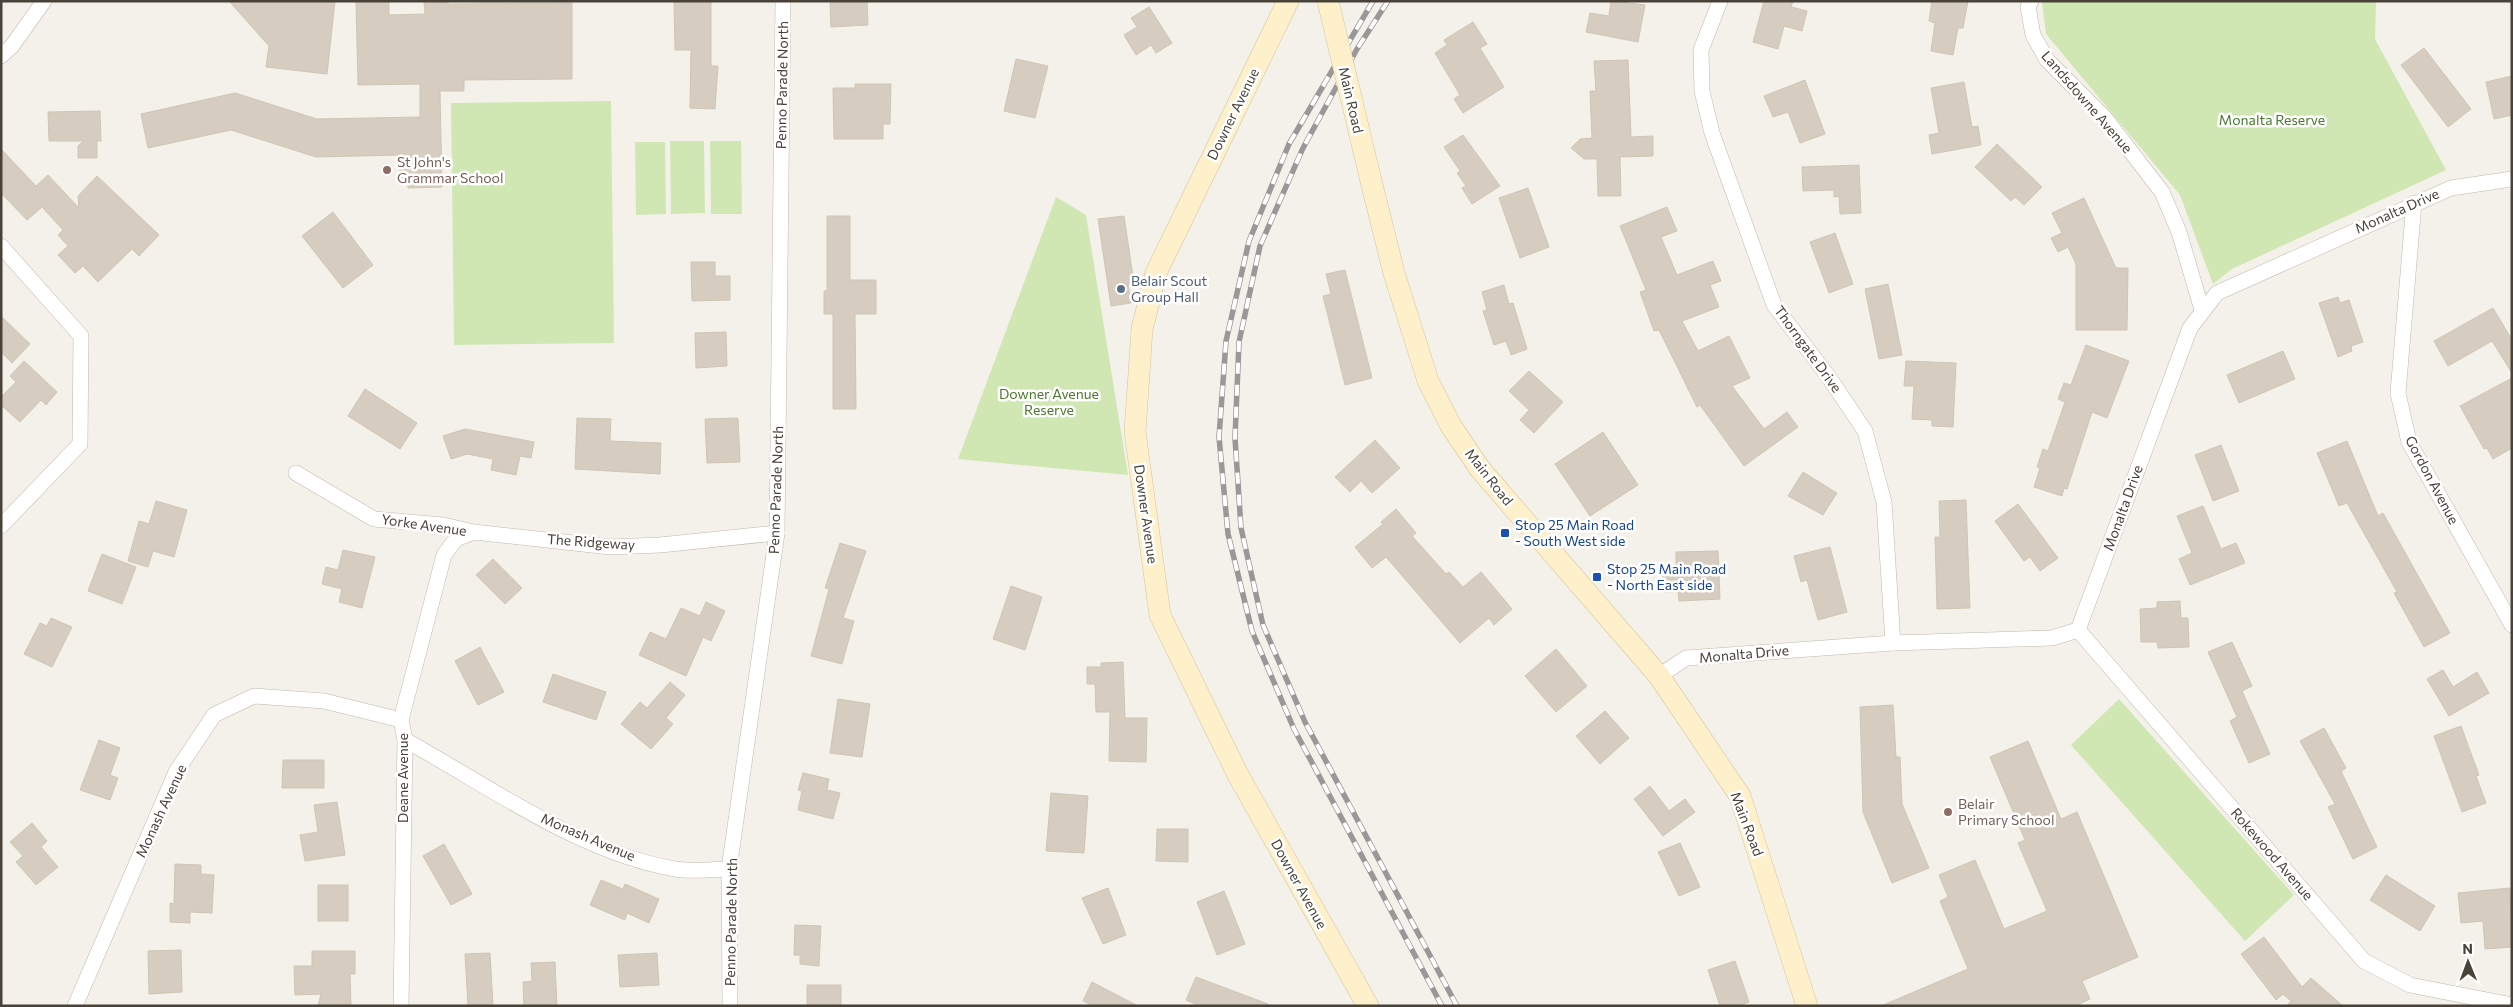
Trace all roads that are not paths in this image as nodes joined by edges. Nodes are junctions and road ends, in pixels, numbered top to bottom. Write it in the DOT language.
graph roads {
  1 [pos="44,1"];
  2 [pos="783,1"];
  3 [pos="1288,1"];
  4 [pos="1328,1"];
  5 [pos="1720,1"];
  6 [pos="2031,1"];
  7 [pos="1,56"];
  8 [pos="2512,179"];
  9 [pos="2414,203"];
  10 [pos="1,246"];
  11 [pos="2202,310"];
  12 [pos="296,474"];
  13 [pos="1,526"];
  14 [pos="474,532"];
  15 [pos="778,533"];
  16 [pos="2512,625"];
  17 [pos="2078,630"];
  18 [pos="1893,643"];
  19 [pos="1659,676"];
  20 [pos="401,720"];
  21 [pos="405,740"];
  22 [pos="729,869"];
  23 [pos="2512,1005"];
  24 [pos="75,1006"];
  25 [pos="401,1006"];
  26 [pos="730,1006"];
  27 [pos="1368,1006"];
  28 [pos="1807,1006"];
  1 -- 7 [label="street"];
  2 -- 15 [label="street, Penno Parade North"];
  3 -- 27 [label="main road, Downer Avenue"];
  4 -- 19 [label="main road, Main Road, bridge"];
  5 -- 18 [label="street, Thorngate Drive"];
  6 -- 11 [label="street, Landsdowne Avenue"];
  8 -- 9 [label="street, Monalta Drive"];
  9 -- 11 [label="street, Monalta Drive"];
  9 -- 16 [label="street, Gordon Avenue"];
  10 -- 13 [label="street"];
  11 -- 17 [label="street, Monalta Drive"];
  12 -- 14 [label="street, Yorke Avenue"];
  14 -- 15 [label="street, The Ridgeway"];
  14 -- 20 [label="street, Deane Avenue"];
  15 -- 22 [label="street, Penno Parade North"];
  17 -- 18 [label="street, Monalta Drive"];
  17 -- 23 [label="street, Rokewood Avenue"];
  18 -- 19 [label="street, Monalta Drive"];
  19 -- 28 [label="main road, Main Road"];
  20 -- 21 [label="street, Deane Avenue"];
  20 -- 24 [label="street, Monash Avenue"];
  21 -- 22 [label="street, Monash Avenue"];
  21 -- 25 [label="street, Deane Avenue"];
  22 -- 26 [label="street, Penno Parade North"];
}
